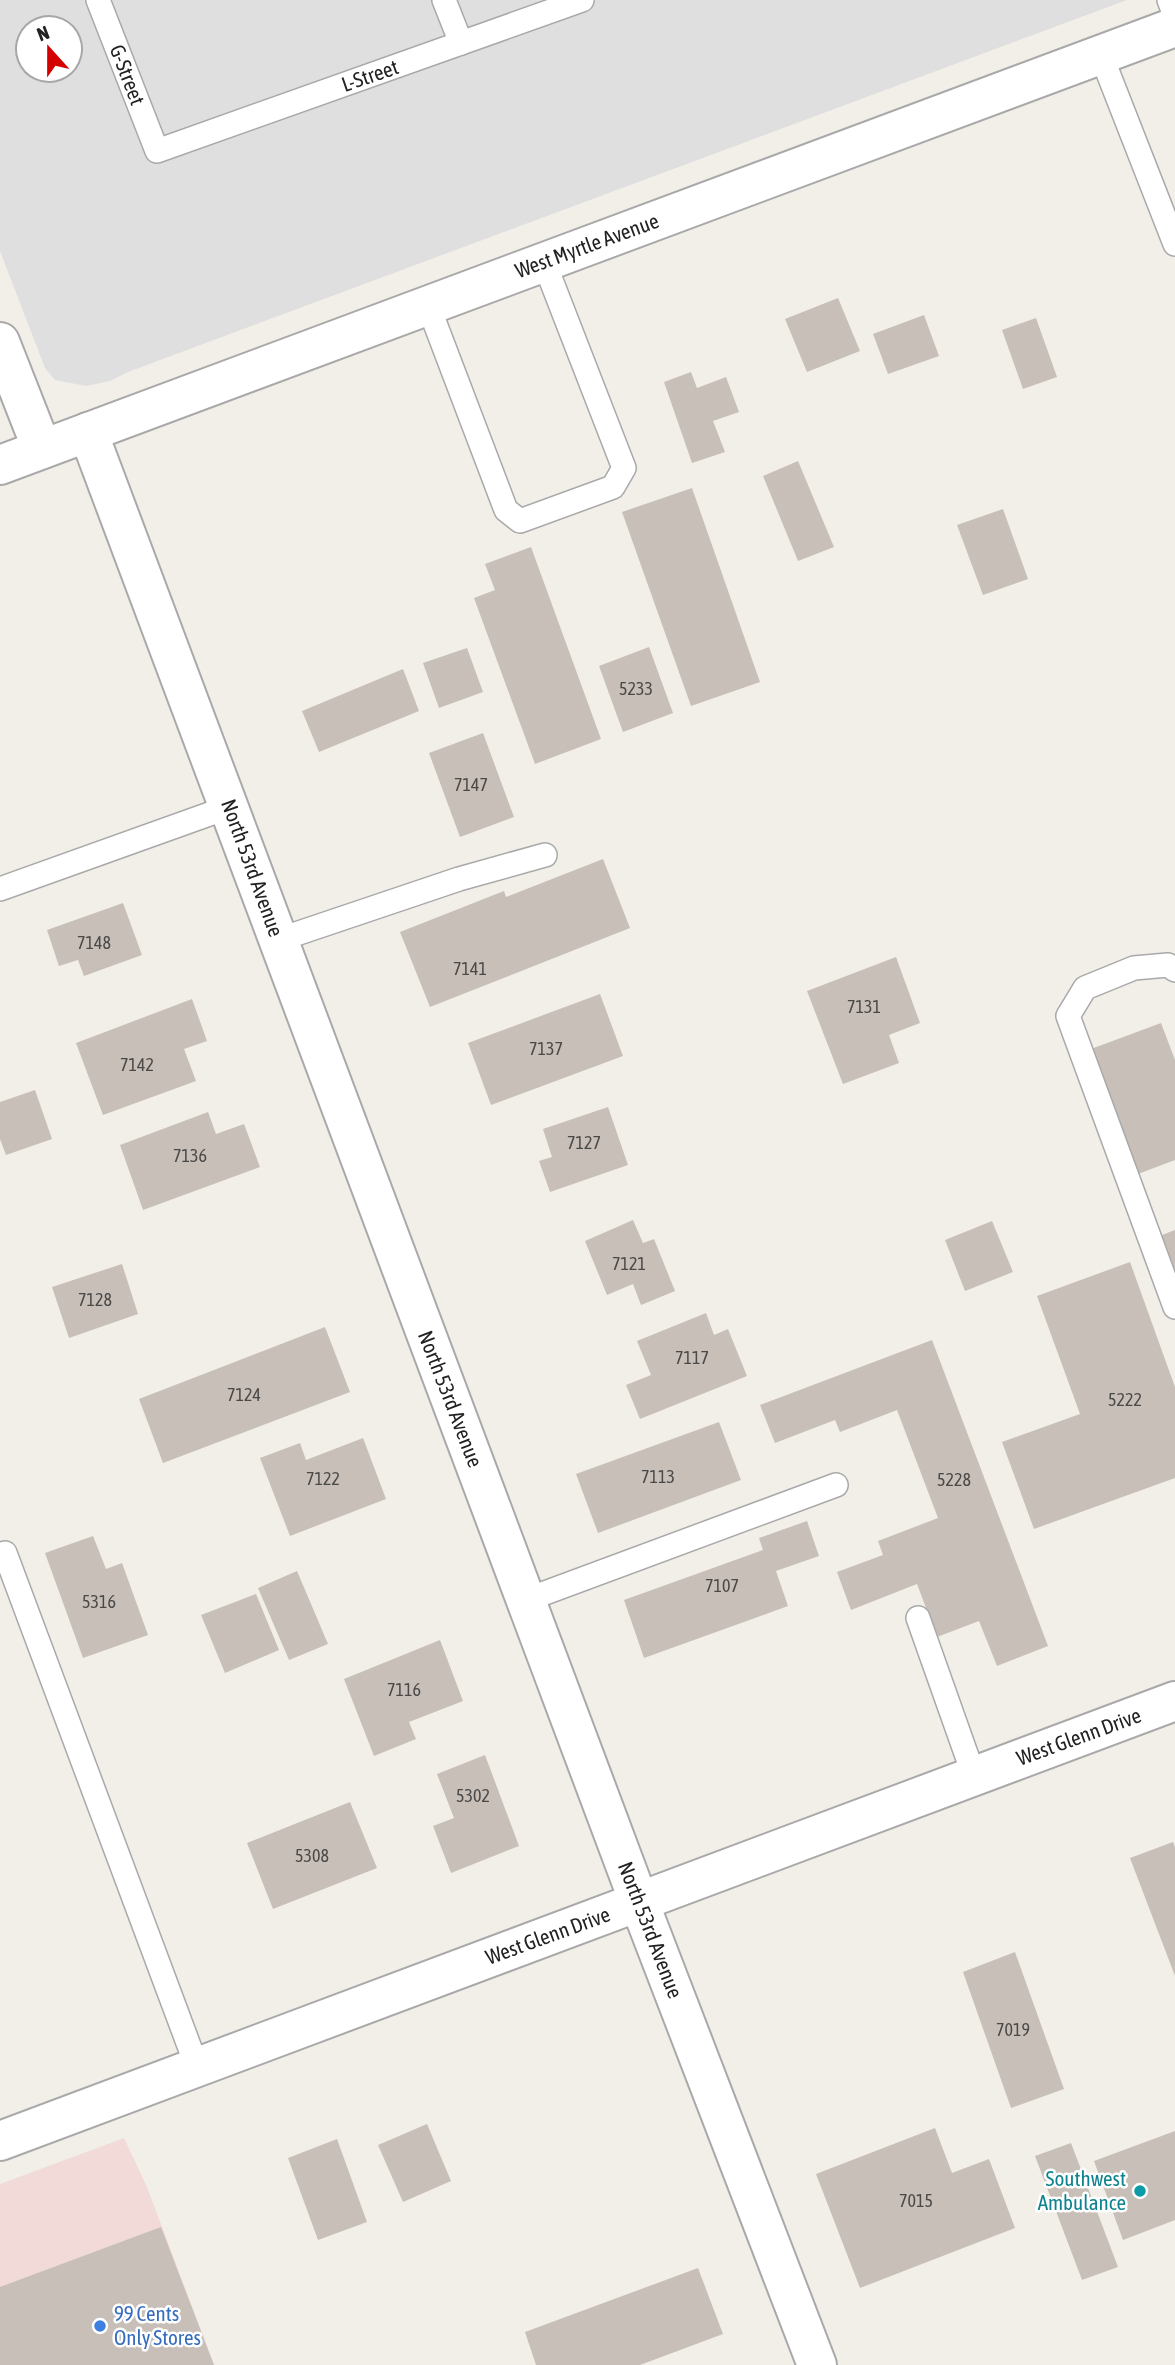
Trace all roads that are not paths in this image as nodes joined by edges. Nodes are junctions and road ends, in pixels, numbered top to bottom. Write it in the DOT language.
graph roads {
  1 [pos="98,0"];
  2 [pos="444,0"];
  3 [pos="582,0"];
  4 [pos="1169,0"];
  5 [pos="1175,16"];
  6 [pos="1175,27"];
  7 [pos="461,43"];
  8 [pos="1101,55"];
  9 [pos="157,151"];
  10 [pos="1175,244"];
  11 [pos="544,262"];
  12 [pos="428,305"];
  13 [pos="0,342"];
  14 [pos="88,432"];
  15 [pos="42,449"];
  16 [pos="0,465"];
  17 [pos="229,807"];
  18 [pos="545,855"];
  19 [pos="0,889"];
  20 [pos="278,940"];
  21 [pos="1175,970"];
  22 [pos="1175,1307"];
  23 [pos="836,1485"];
  24 [pos="5,1553"];
  25 [pos="526,1600"];
  26 [pos="918,1618"];
  27 [pos="1175,1701"];
  28 [pos="974,1776"];
  29 [pos="639,1902"];
  30 [pos="197,2067"];
  31 [pos="0,2141"];
  32 [pos="817,2365"];
  1 -- 9 [label="lane, G-Street"];
  2 -- 7 [label="lane"];
  3 -- 7 [label="lane, L-Street"];
  4 -- 5 [label="lane"];
  6 -- 8 [label="street, West Myrtle Avenue"];
  7 -- 9 [label="lane, L-Street"];
  8 -- 10 [label="lane"];
  8 -- 11 [label="street, West Myrtle Avenue"];
  11 -- 12 [label="street, West Myrtle Avenue"];
  11 -- 12 [label="lane"];
  12 -- 14 [label="street, West Myrtle Avenue"];
  13 -- 15 [label="street"];
  14 -- 15 [label="street, West Myrtle Avenue"];
  14 -- 17 [label="street, North 53rd Avenue"];
  15 -- 16 [label="street, West Myrtle Avenue"];
  17 -- 19 [label="lane"];
  17 -- 20 [label="street, North 53rd Avenue"];
  18 -- 20 [label="lane"];
  20 -- 25 [label="street, North 53rd Avenue"];
  21 -- 22 [label="lane"];
  23 -- 25 [label="lane"];
  24 -- 30 [label="lane"];
  25 -- 29 [label="street, North 53rd Avenue"];
  26 -- 28 [label="lane"];
  27 -- 28 [label="street, West Glenn Drive"];
  28 -- 29 [label="street, West Glenn Drive"];
  29 -- 30 [label="street, West Glenn Drive"];
  29 -- 32 [label="street, North 53rd Avenue"];
  30 -- 31 [label="street, West Glenn Drive"];
}
